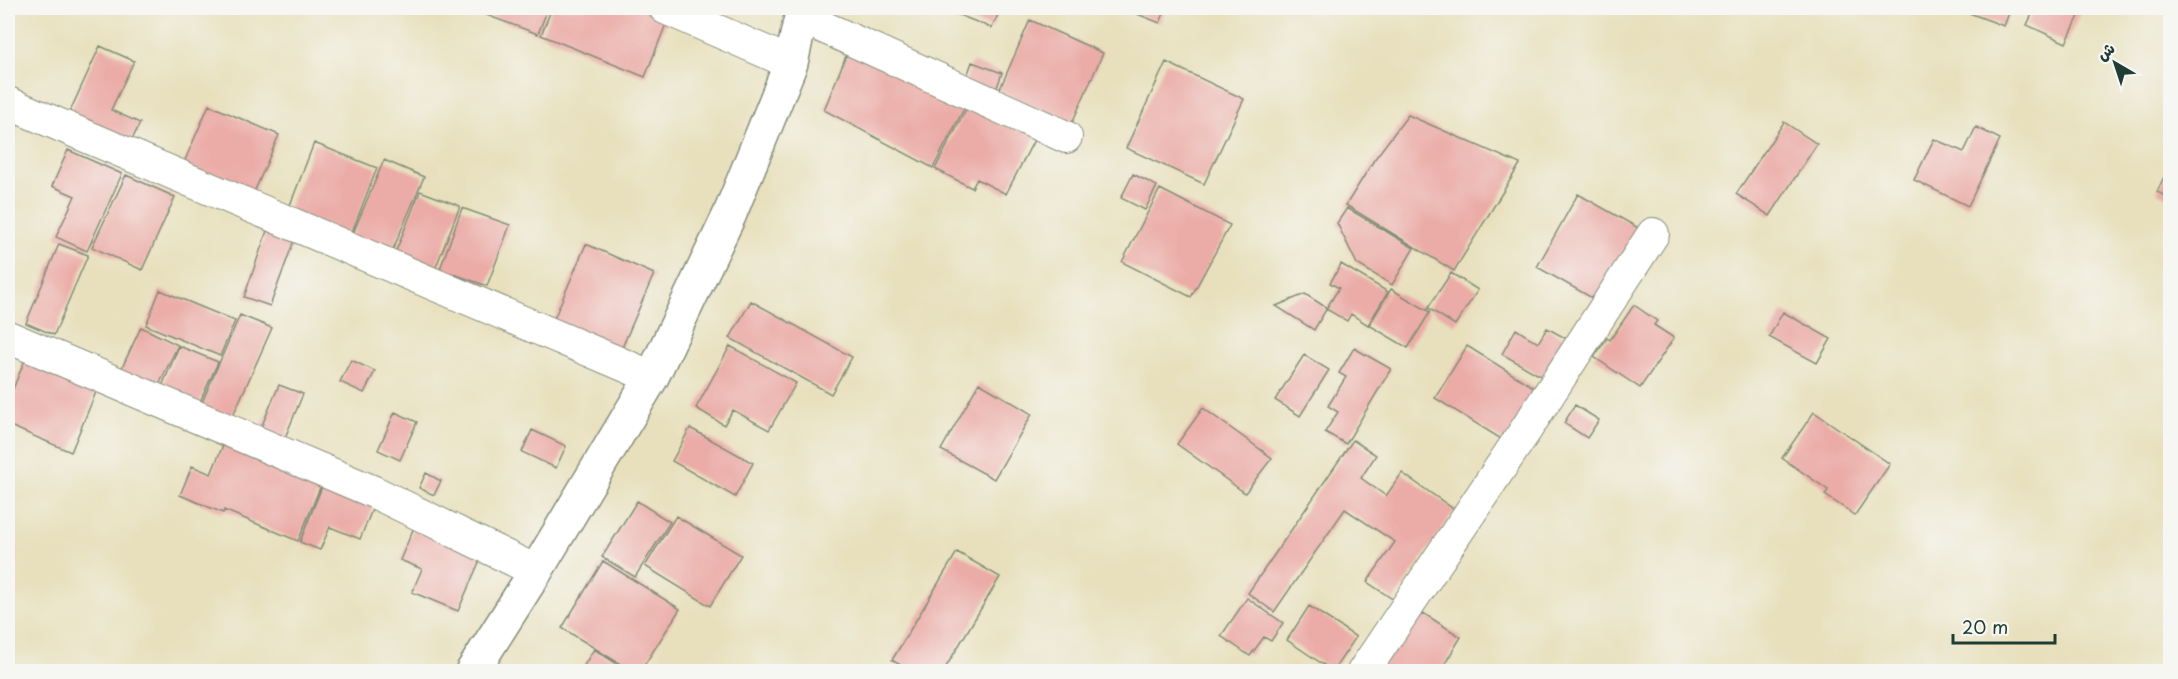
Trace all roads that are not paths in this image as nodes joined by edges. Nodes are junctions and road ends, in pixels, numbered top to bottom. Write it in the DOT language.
graph roads {
  1 [pos="665,8"];
  2 [pos="802,12"];
  3 [pos="791,63"];
  4 [pos="8,103"];
  5 [pos="1066,137"];
  6 [pos="1653,234"];
  7 [pos="8,337"];
  8 [pos="652,377"];
  9 [pos="536,571"];
  10 [pos="472,672"];
  11 [pos="1363,672"];
  1 -- 3 [label="street"];
  2 -- 3 [label="main road"];
  2 -- 5 [label="street"];
  3 -- 8 [label="main road"];
  4 -- 8 [label="street"];
  6 -- 11 [label="street"];
  7 -- 9 [label="street"];
  8 -- 9 [label="main road"];
  9 -- 10 [label="main road"];
}
